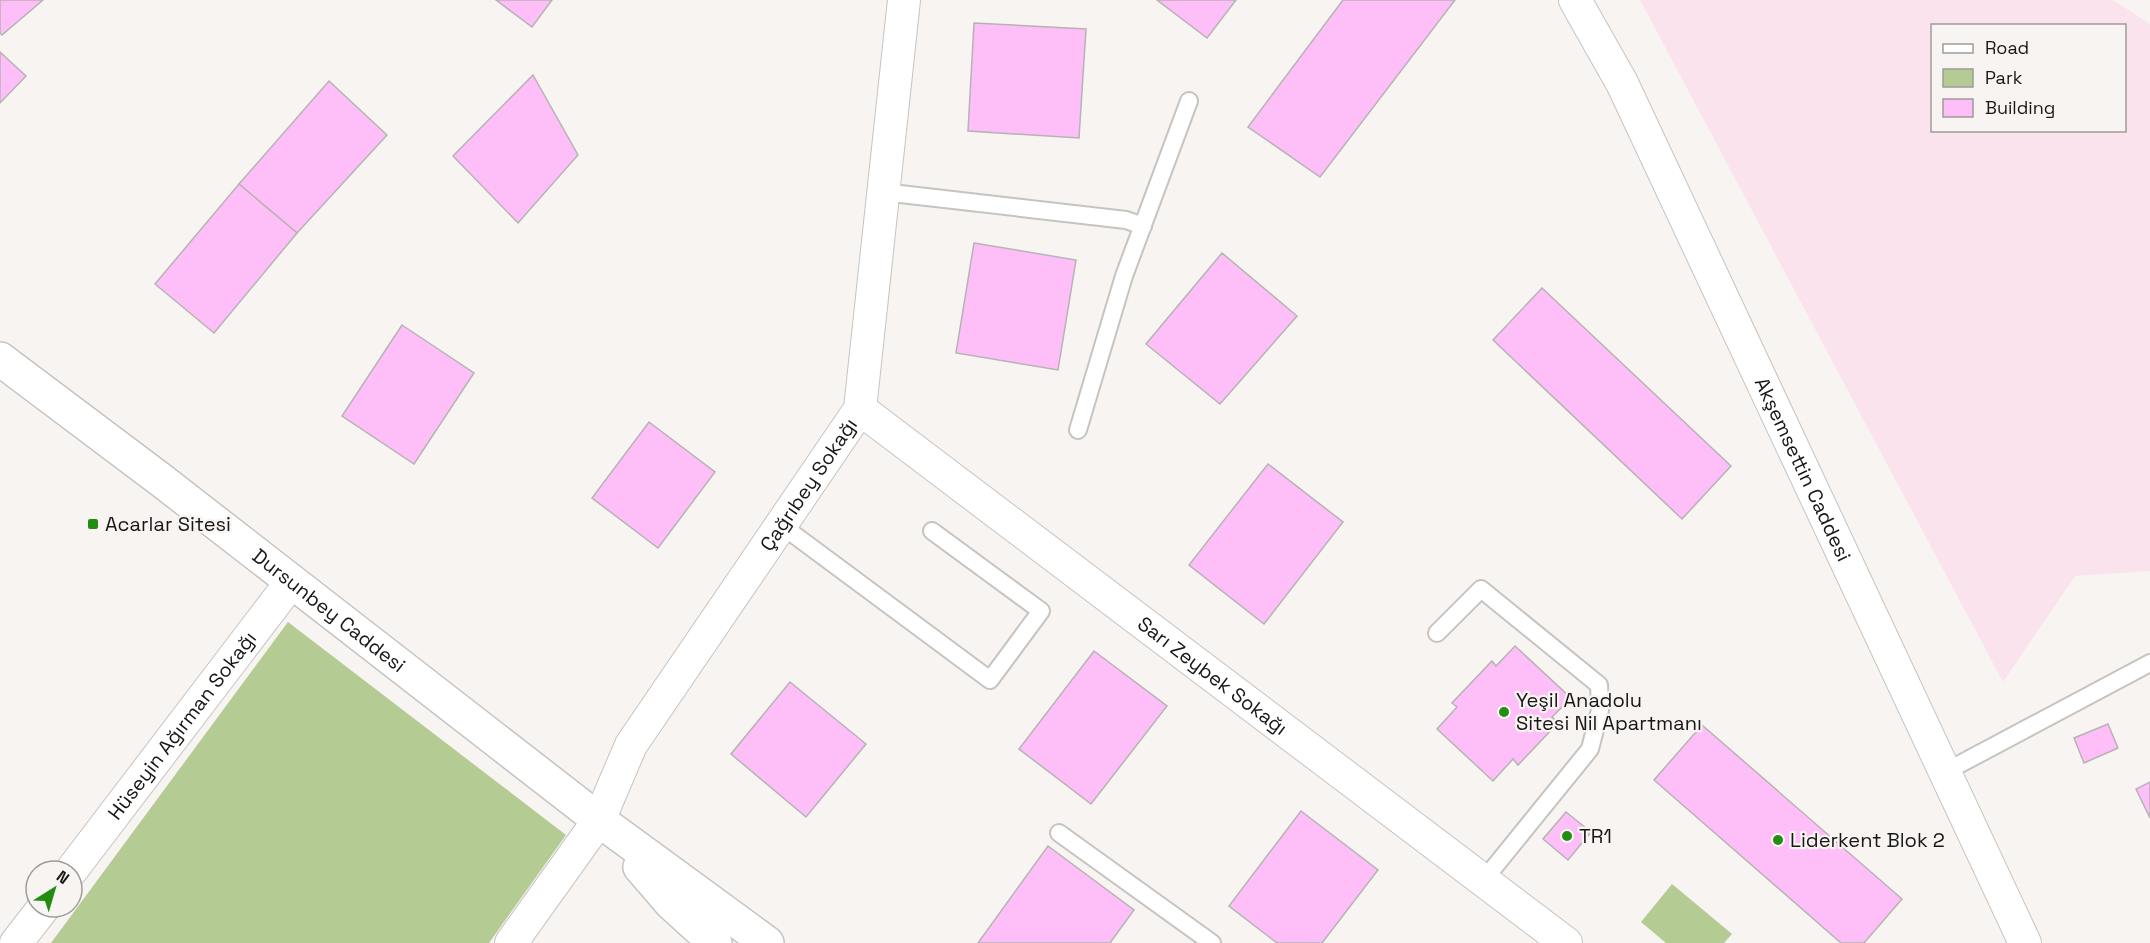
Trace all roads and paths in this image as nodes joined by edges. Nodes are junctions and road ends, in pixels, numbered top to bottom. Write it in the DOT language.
graph roads {
  1 [pos="904,0"];
  2 [pos="1575,0"];
  3 [pos="1189,101"];
  4 [pos="883,192"];
  5 [pos="1143,226"];
  6 [pos="0,359"];
  7 [pos="860,409"];
  8 [pos="1078,430"];
  9 [pos="781,525"];
  10 [pos="932,531"];
  11 [pos="292,581"];
  12 [pos="1437,633"];
  13 [pos="2150,663"];
  14 [pos="1945,772"];
  15 [pos="599,820"];
  16 [pos="1059,833"];
  17 [pos="80,859"];
  18 [pos="1483,881"];
  19 [pos="35,919"];
  20 [pos="16,943"];
  21 [pos="512,943"];
  22 [pos="715,943"];
  23 [pos="767,943"];
  24 [pos="1212,943"];
  25 [pos="1566,943"];
  26 [pos="2025,943"];
  1 -- 4 [label="street, Çağrıbey Sokağı"];
  2 -- 14 [label="street, Akşemsettin Caddesi"];
  3 -- 5 [label="lane"];
  4 -- 5 [label="lane"];
  4 -- 7 [label="street, Çağrıbey Sokağı"];
  5 -- 8 [label="lane"];
  6 -- 11 [label="main road, Dursunbey Caddesi"];
  7 -- 9 [label="street, Çağrıbey Sokağı"];
  7 -- 18 [label="street, Sarı Zeybek Sokağı"];
  9 -- 10 [label="lane"];
  9 -- 15 [label="street, Çağrıbey Sokağı"];
  11 -- 15 [label="main road, Dursunbey Caddesi"];
  11 -- 17 [label="street, Hüseyin Ağırman Sokağı"];
  12 -- 18 [label="lane"];
  13 -- 14 [label="lane"];
  14 -- 26 [label="street, Akşemsettin Caddesi"];
  15 -- 21 [label="street, Çağrıbey Sokağı"];
  15 -- 22 [label="main road, Dursunbey Caddesi"];
  15 -- 23 [label="main road, Dursunbey Caddesi"];
  16 -- 24 [label="lane"];
  18 -- 25 [label="street, Sarı Zeybek Sokağı"];
  19 -- 20 [label="street"];
}
